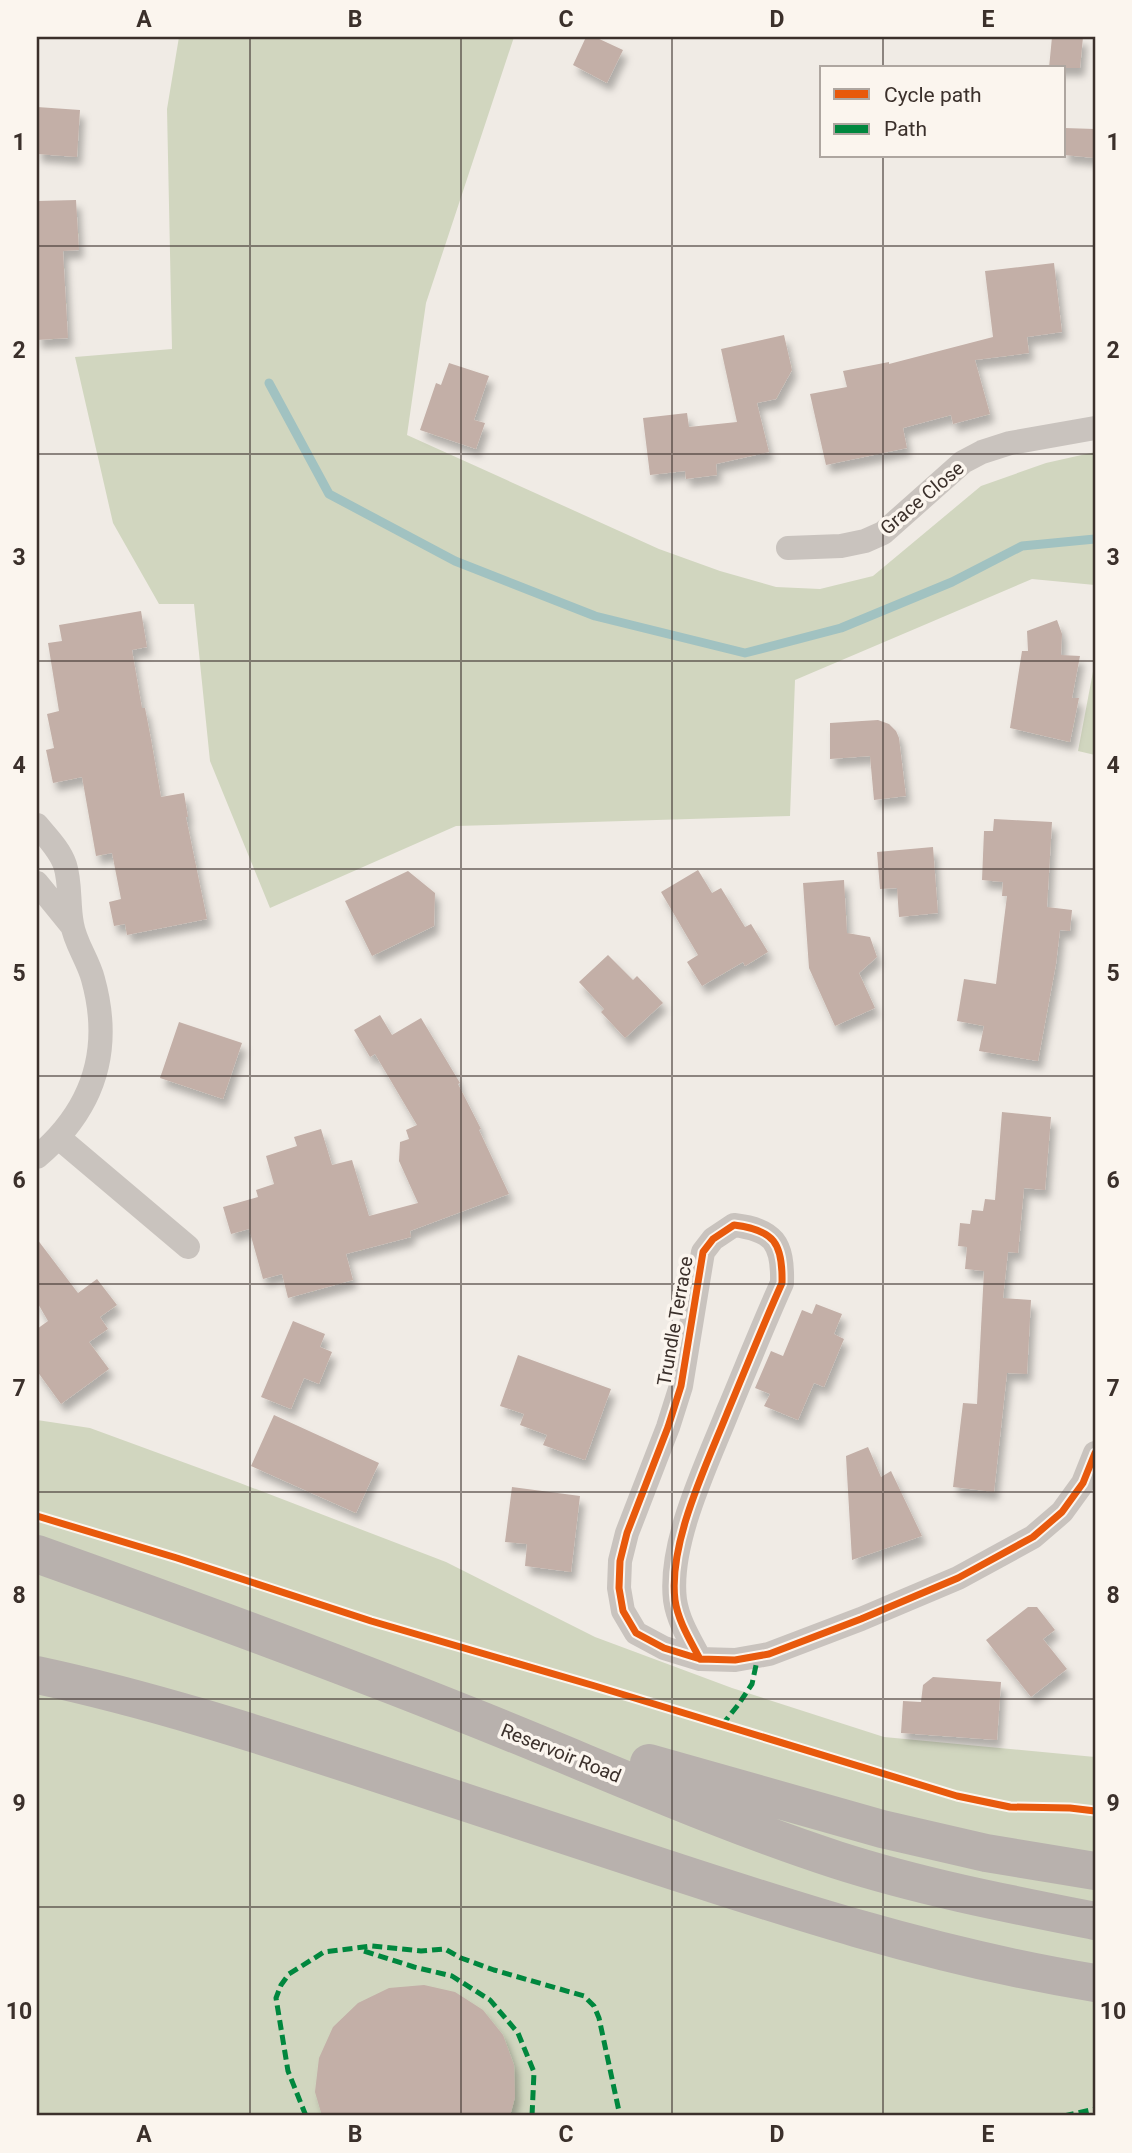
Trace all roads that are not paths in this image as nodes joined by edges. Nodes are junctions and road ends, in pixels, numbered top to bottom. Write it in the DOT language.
graph roads {
  1 [pos="1095,429"];
  2 [pos="788,548"];
  3 [pos="37,825"];
  4 [pos="37,883"];
  5 [pos="72,926"];
  6 [pos="59,1138"];
  7 [pos="37,1157"];
  8 [pos="188,1247"];
  9 [pos="1095,1453"];
  10 [pos="37,1554"];
  11 [pos="700,1659"];
  12 [pos="37,1675"];
  13 [pos="464,1713"];
  14 [pos="1095,1871"];
  15 [pos="1095,1921"];
  16 [pos="1095,1983"];
  1 -- 2 [label="street, Grace Close"];
  3 -- 5 [label="street"];
  4 -- 5 [label="street"];
  5 -- 6 [label="street"];
  6 -- 7 [label="street"];
  6 -- 8 [label="street"];
  9 -- 11 [label="street, Trundle Terrace"];
  10 -- 13 [label="main road, Reservoir Road"];
  11 -- 11 [label="street, Trundle Terrace"];
  12 -- 16 [label="main road"];
  13 -- 14 [label="main road"];
  13 -- 15 [label="main road, Reservoir Road"];
}
